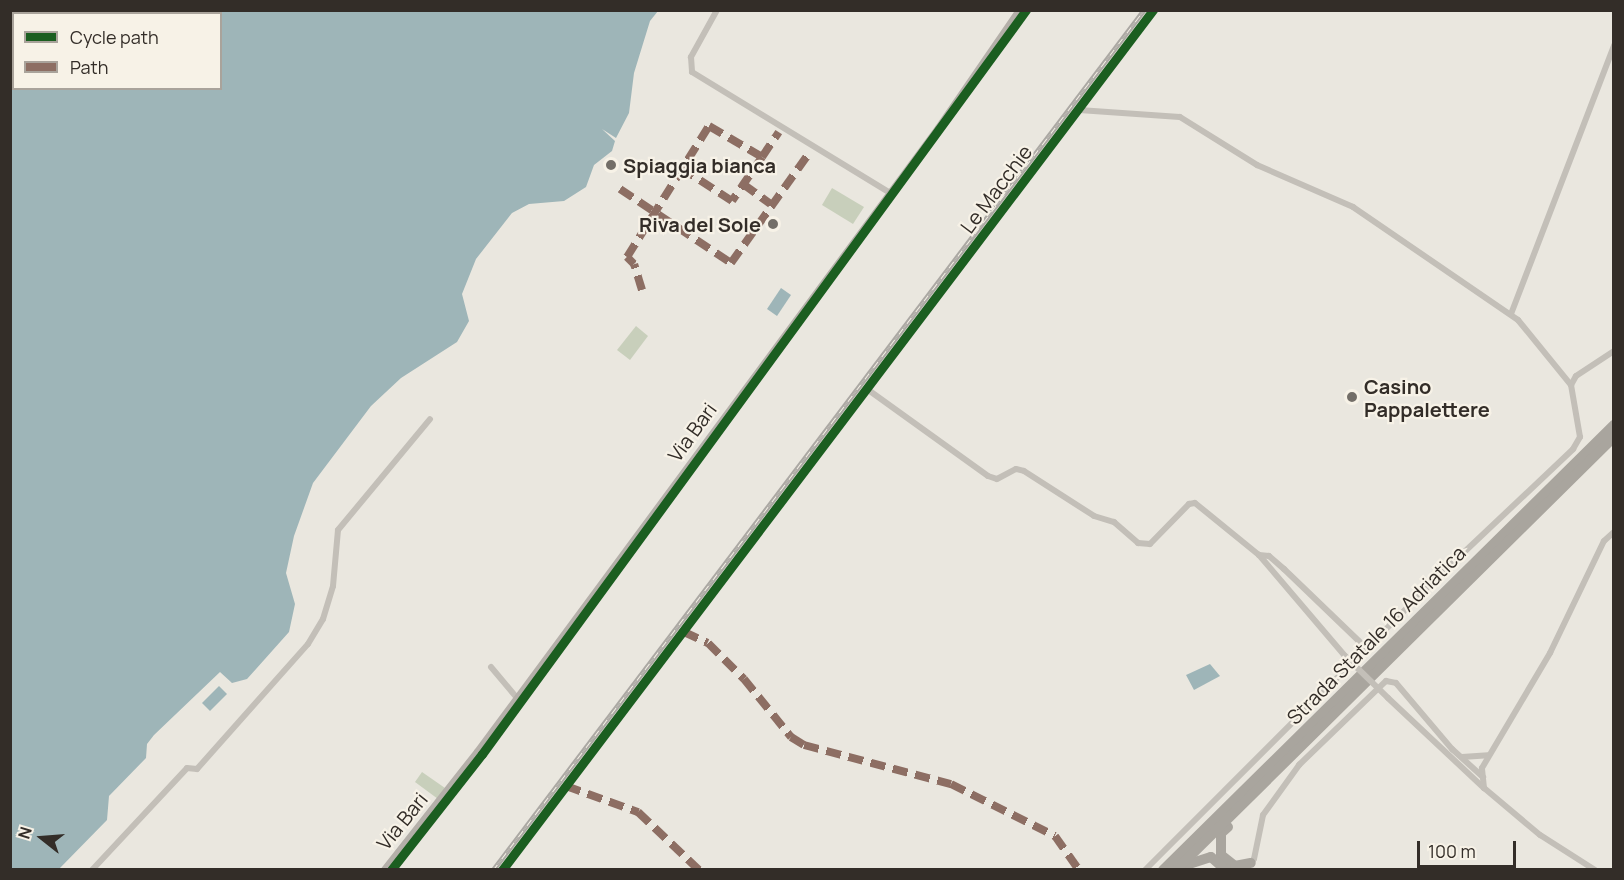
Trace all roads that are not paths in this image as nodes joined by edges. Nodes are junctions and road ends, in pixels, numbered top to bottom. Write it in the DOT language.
graph roads {
  1 [pos="717,10"];
  2 [pos="1020,10"];
  3 [pos="1153,10"];
  4 [pos="1614,45"];
  5 [pos="1079,110"];
  6 [pos="890,193"];
  7 [pos="1510,314"];
  8 [pos="1614,351"];
  9 [pos="1571,385"];
  10 [pos="867,390"];
  11 [pos="430,419"];
  12 [pos="1614,425"];
  13 [pos="1614,437"];
  14 [pos="1614,532"];
  15 [pos="1259,555"];
  16 [pos="1363,653"];
  17 [pos="491,667"];
  18 [pos="517,698"];
  19 [pos="1488,755"];
  20 [pos="1461,757"];
  21 [pos="1483,777"];
  22 [pos="1484,788"];
  23 [pos="1239,808"];
  24 [pos="1239,868"];
  25 [pos="92,870"];
  26 [pos="385,870"];
  27 [pos="502,870"];
  28 [pos="1145,870"];
  29 [pos="1163,870"];
  30 [pos="1177,870"];
  31 [pos="1595,870"];
  1 -- 6 [label="street"];
  2 -- 6 [label="main road, Via Bari"];
  3 -- 5 [label="street, Le Macchie"];
  4 -- 7 [label="street"];
  5 -- 7 [label="street"];
  5 -- 10 [label="street, Le Macchie"];
  6 -- 18 [label="main road, Via Bari"];
  7 -- 9 [label="street"];
  8 -- 9 [label="street"];
  9 -- 16 [label="street"];
  10 -- 15 [label="street"];
  10 -- 27 [label="street, Le Macchie"];
  11 -- 25 [label="street"];
  12 -- 29 [label="highway, Strada Statale 16 Adriatica"];
  13 -- 23 [label="highway, Strada Statale 16 Adriatica"];
  14 -- 19 [label="street"];
  15 -- 16 [label="street"];
  15 -- 22 [label="street, bridge"];
  16 -- 28 [label="street"];
  17 -- 18 [label="street"];
  18 -- 26 [label="main road, Via Bari"];
  19 -- 20 [label="street"];
  19 -- 21 [label="street"];
  20 -- 21 [label="street"];
  20 -- 24 [label="street"];
  21 -- 22 [label="street"];
  22 -- 31 [label="street"];
  23 -- 24 [label="highway"];
  23 -- 30 [label="highway, Strada Statale 16 Adriatica"];
  24 -- 30 [label="highway"];
}
